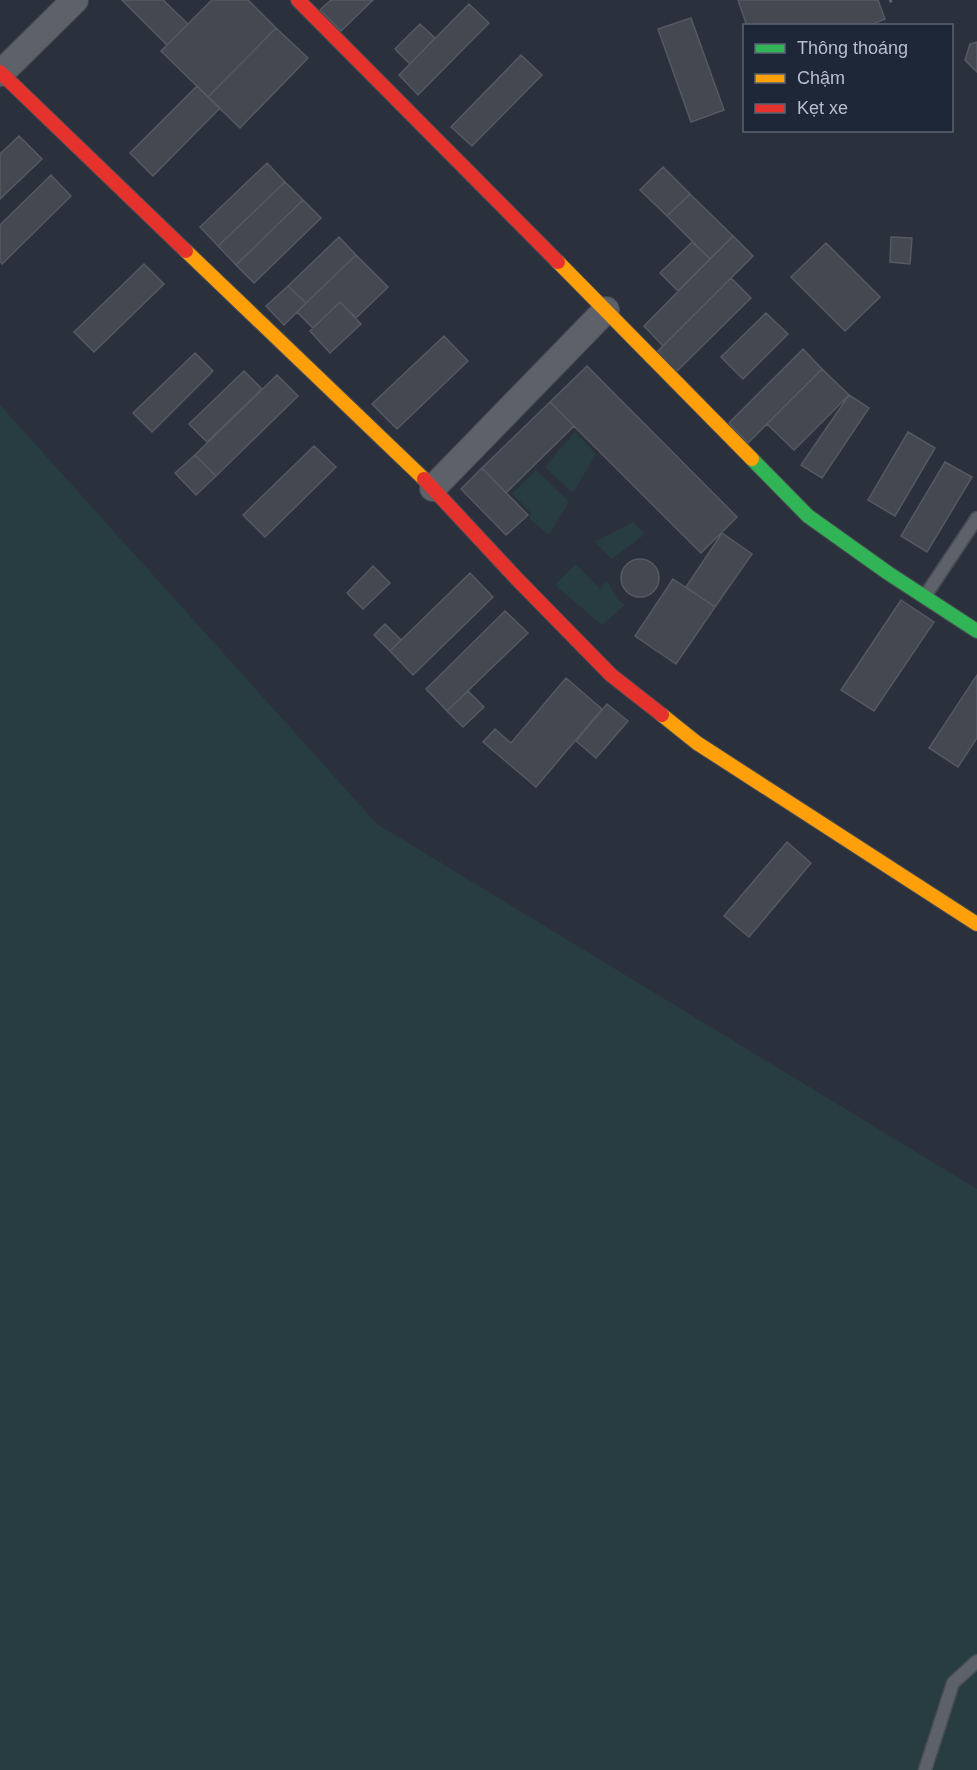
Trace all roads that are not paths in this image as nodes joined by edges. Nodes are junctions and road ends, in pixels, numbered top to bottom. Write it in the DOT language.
graph roads {
  1 [pos="75,0"];
  2 [pos="298,0"];
  3 [pos="1,72"];
  4 [pos="606,310"];
  5 [pos="433,488"];
  6 [pos="977,519"];
  7 [pos="924,597"];
  8 [pos="977,632"];
  9 [pos="977,924"];
  10 [pos="977,1661"];
  11 [pos="925,1770"];
  1 -- 3 [label="street"];
  2 -- 4 [label="street"];
  3 -- 5 [label="street"];
  4 -- 5 [label="street"];
  4 -- 7 [label="street"];
  5 -- 9 [label="street"];
  6 -- 7 [label="lane"];
  7 -- 8 [label="street"];
  10 -- 11 [label="lane"];
}
